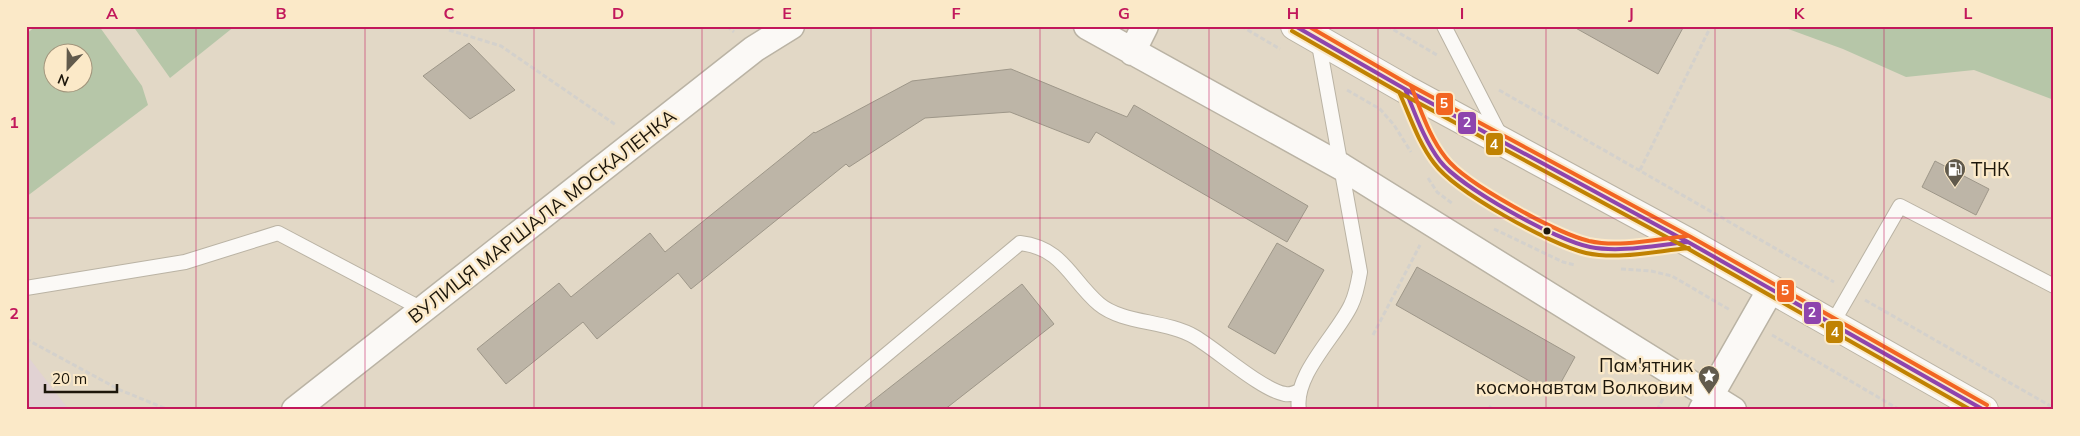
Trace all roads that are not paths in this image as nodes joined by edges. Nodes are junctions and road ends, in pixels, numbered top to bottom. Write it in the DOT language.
graph roads {
  1 [pos="791,26"];
  2 [pos="1087,26"];
  3 [pos="1145,26"];
  4 [pos="1444,26"];
  5 [pos="1306,33"];
  6 [pos="1132,52"];
  7 [pos="1405,89"];
  8 [pos="1504,142"];
  9 [pos="1342,167"];
  10 [pos="1688,242"];
  11 [pos="2054,286"];
  12 [pos="26,288"];
  13 [pos="1771,289"];
  14 [pos="424,310"];
  15 [pos="1832,324"];
  16 [pos="1299,392"];
  17 [pos="1706,403"];
  18 [pos="295,410"];
  19 [pos="820,410"];
  20 [pos="1300,410"];
  21 [pos="1733,410"];
  22 [pos="1984,410"];
  1 -- 14 [label="street, ВУЛИЦЯ МАРШАЛА МОСКАЛЕНКА"];
  2 -- 6 [label="street"];
  3 -- 6 [label="street"];
  4 -- 8 [label="lane"];
  5 -- 7 [label="main road"];
  5 -- 9 [label="lane"];
  6 -- 9 [label="street"];
  7 -- 8 [label="main road"];
  7 -- 10 [label="lane"];
  8 -- 10 [label="main road"];
  9 -- 16 [label="lane"];
  9 -- 17 [label="street"];
  10 -- 13 [label="main road"];
  11 -- 15 [label="lane"];
  12 -- 14 [label="lane"];
  13 -- 15 [label="main road"];
  13 -- 17 [label="street"];
  14 -- 18 [label="street, ВУЛИЦЯ МАРШАЛА МОСКАЛЕНКА"];
  15 -- 22 [label="main road"];
  16 -- 19 [label="lane"];
  16 -- 20 [label="lane"];
  17 -- 21 [label="street"];
}
